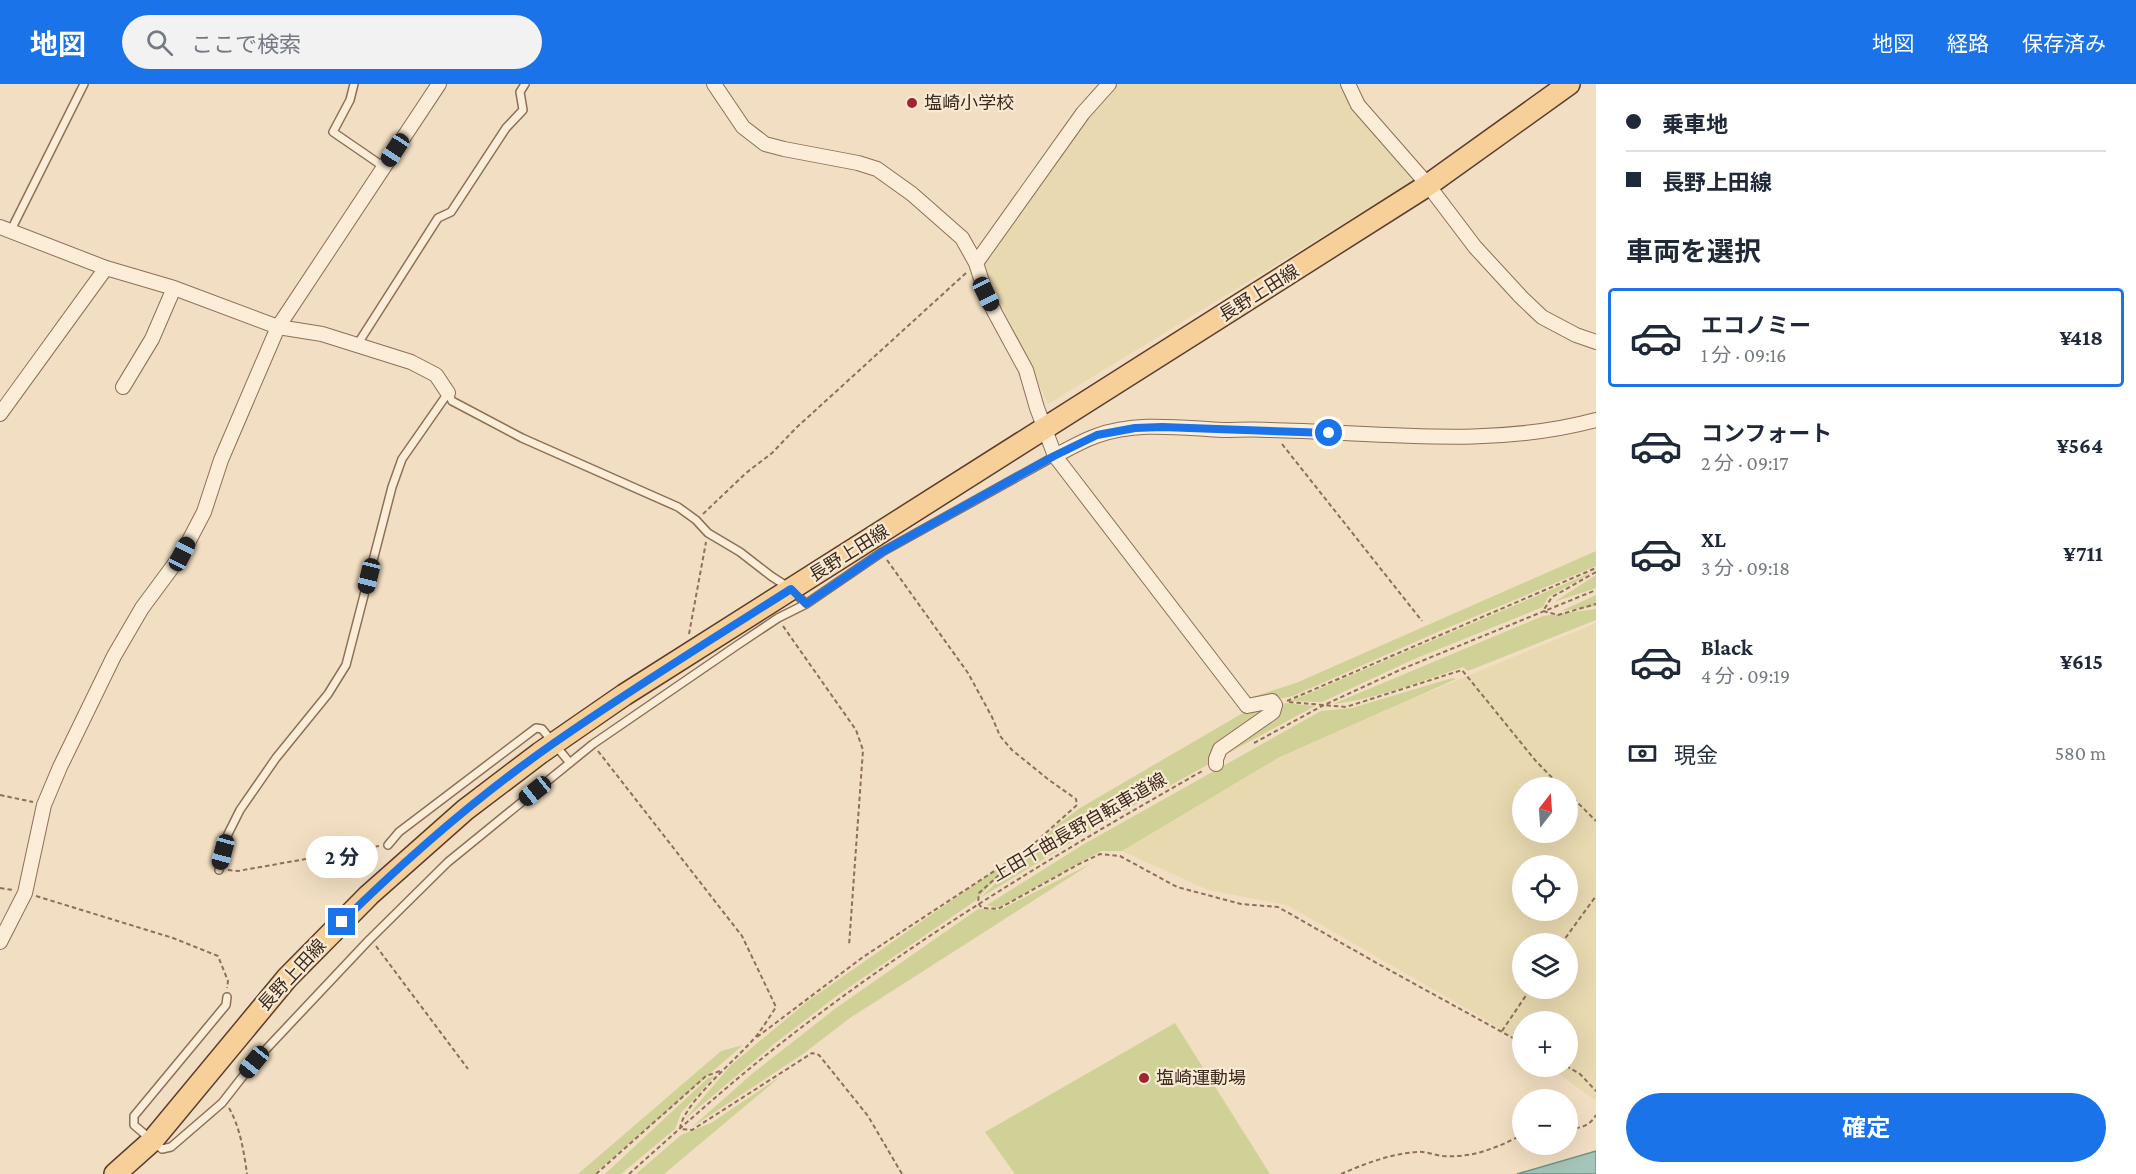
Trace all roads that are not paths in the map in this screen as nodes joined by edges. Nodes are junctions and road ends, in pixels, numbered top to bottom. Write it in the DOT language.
graph roads {
  1 [pos="84,84"];
  2 [pos="354,84"];
  3 [pos="439,84"];
  4 [pos="525,84"];
  5 [pos="714,84"];
  6 [pos="1109,84"];
  7 [pos="1348,84"];
  8 [pos="1569,84"];
  9 [pos="384,167"];
  10 [pos="1428,185"];
  11 [pos="6,229"];
  12 [pos="976,263"];
  13 [pos="106,268"];
  14 [pos="174,288"];
  15 [pos="278,327"];
  16 [pos="1596,342"];
  17 [pos="357,345"];
  18 [pos="123,387"];
  19 [pos="448,393"];
  20 [pos="0,414"];
  21 [pos="1596,420"];
  22 [pos="1045,429"];
  23 [pos="1054,456"];
  24 [pos="791,589"];
  25 [pos="806,604"];
  26 [pos="686,656"];
  27 [pos="688,680"];
  28 [pos="554,743"];
  29 [pos="570,763"];
  30 [pos="1216,764"];
  31 [pos="388,845"];
  32 [pos="219,870"];
  33 [pos="0,942"];
  34 [pos="227,996"];
  35 [pos="152,1141"];
  36 [pos="115,1174"];
  1 -- 11 [label="lane"];
  2 -- 9 [label="lane"];
  3 -- 9 [label="street"];
  4 -- 17 [label="lane"];
  5 -- 12 [label="street"];
  6 -- 12 [label="street"];
  7 -- 10 [label="street"];
  8 -- 10 [label="main road, 長野上田線"];
  9 -- 15 [label="street"];
  10 -- 16 [label="street"];
  10 -- 22 [label="main road, 長野上田線"];
  11 -- 13 [label="street"];
  12 -- 22 [label="street"];
  13 -- 14 [label="street"];
  13 -- 20 [label="street"];
  14 -- 15 [label="street"];
  14 -- 18 [label="street"];
  15 -- 17 [label="street"];
  15 -- 33 [label="street"];
  17 -- 19 [label="street"];
  19 -- 24 [label="lane"];
  19 -- 32 [label="lane"];
  21 -- 23 [label="street"];
  22 -- 23 [label="street"];
  22 -- 24 [label="main road, 長野上田線"];
  23 -- 25 [label="lane"];
  23 -- 30 [label="street"];
  24 -- 25 [label="lane"];
  24 -- 26 [label="main road, 長野上田線"];
  25 -- 27 [label="lane"];
  26 -- 27 [label="lane"];
  26 -- 28 [label="main road, 長野上田線"];
  27 -- 29 [label="lane"];
  28 -- 29 [label="lane"];
  28 -- 31 [label="lane"];
  28 -- 35 [label="main road, 長野上田線"];
  29 -- 35 [label="lane"];
  34 -- 35 [label="lane"];
  35 -- 36 [label="main road, 長野上田線"];
}
